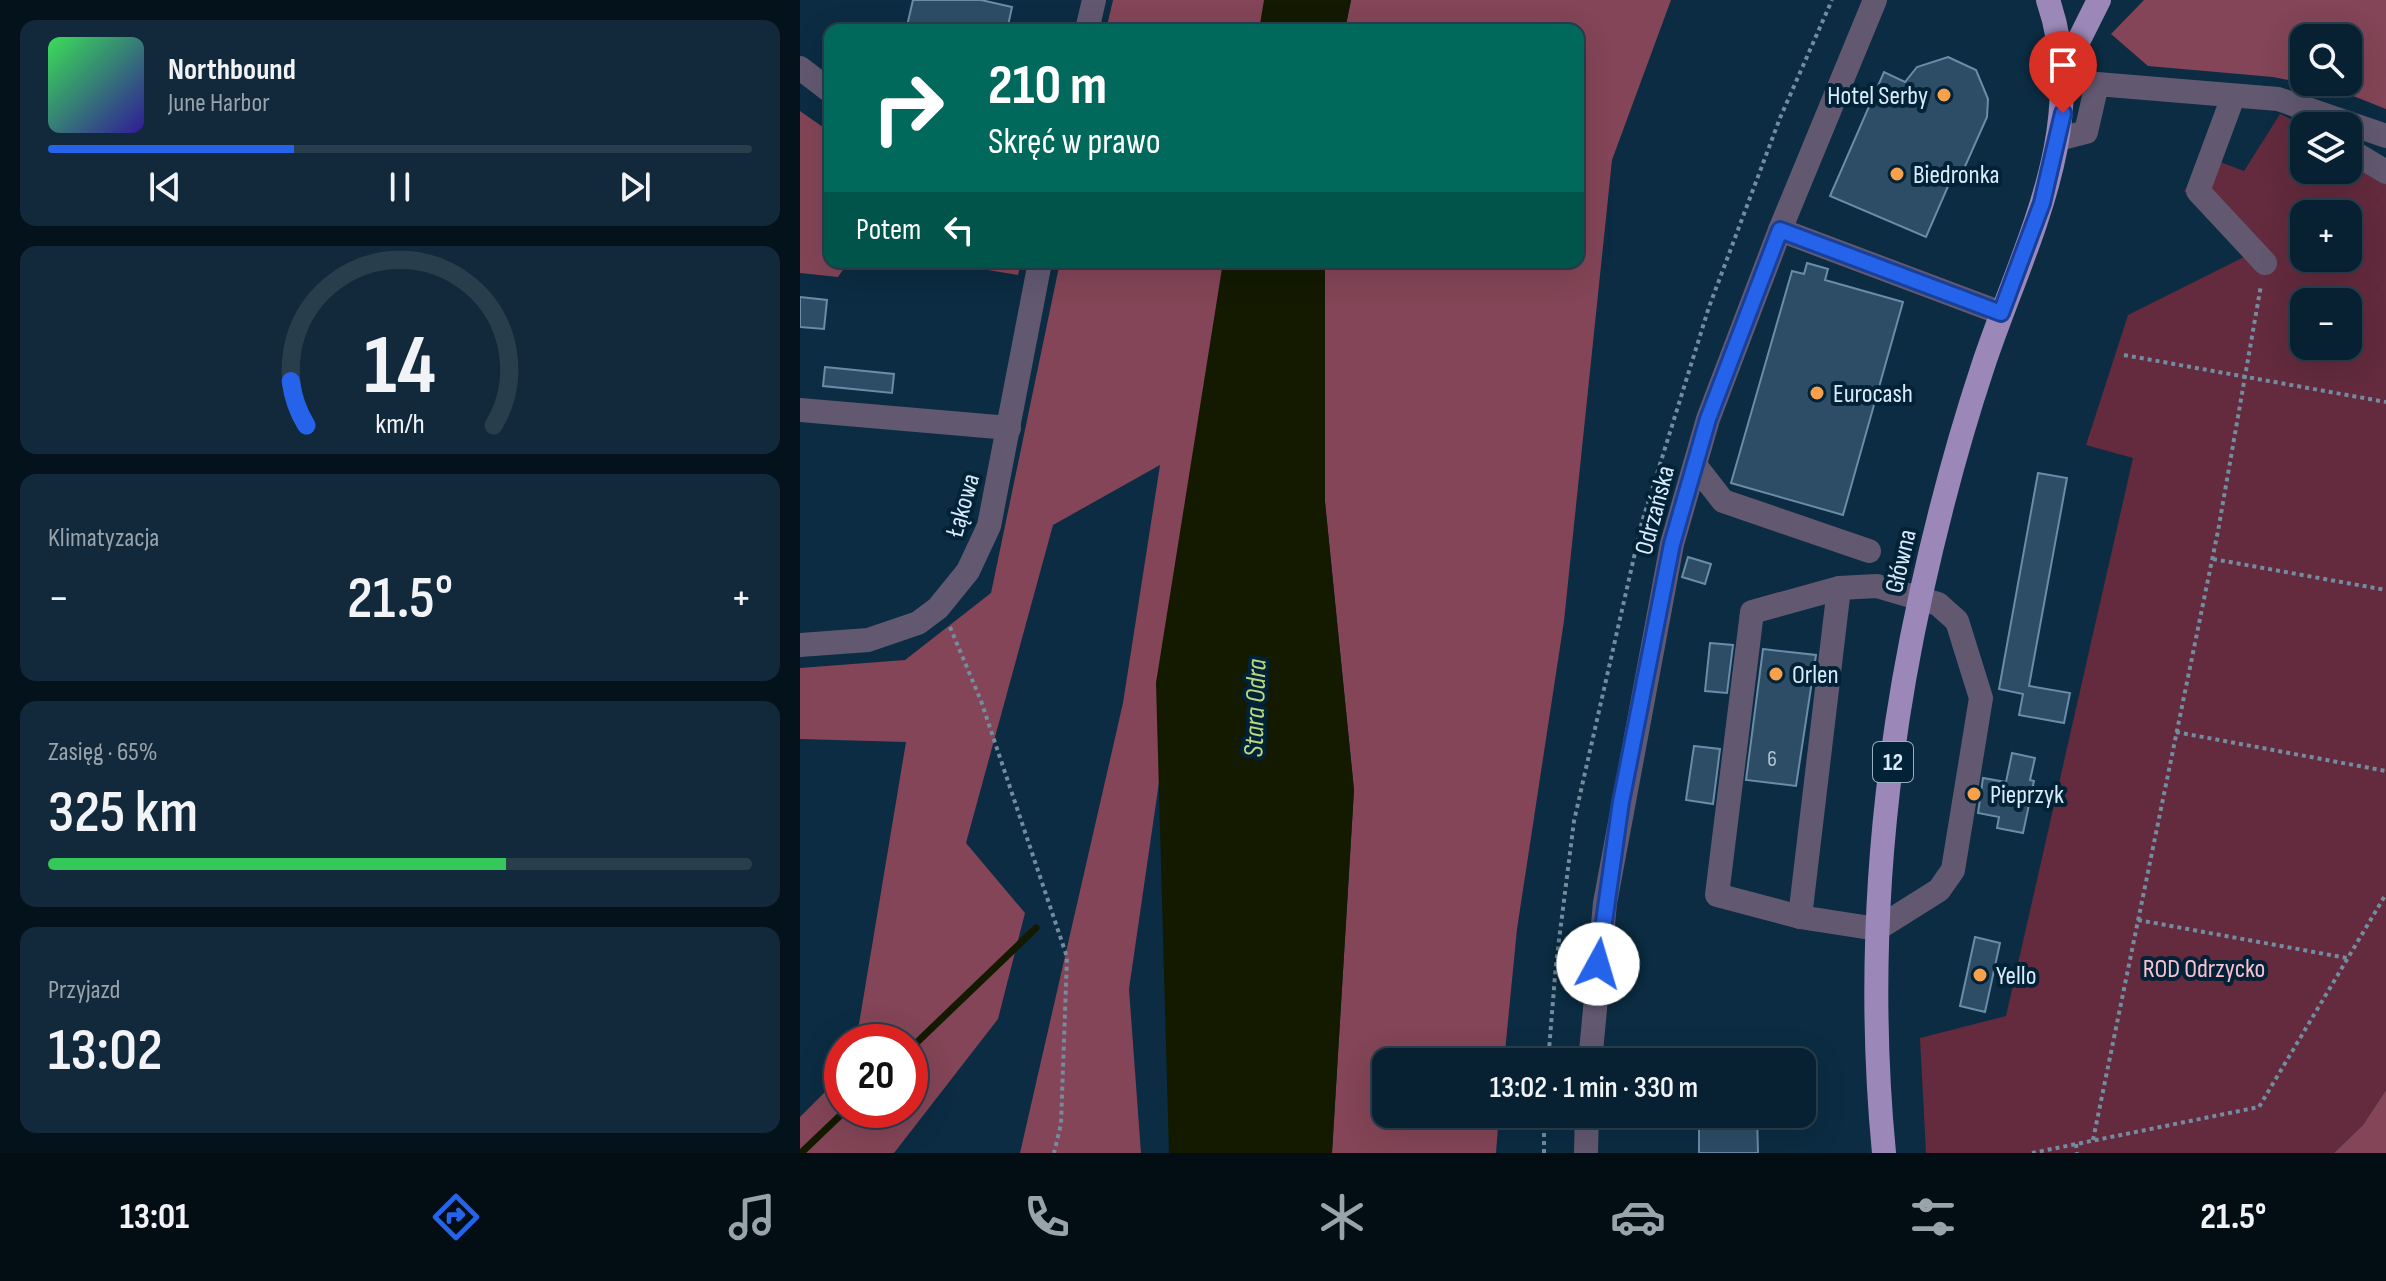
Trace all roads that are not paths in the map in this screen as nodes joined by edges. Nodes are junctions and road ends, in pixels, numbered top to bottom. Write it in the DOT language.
graph roads {
  1 [pos="1094,0"];
  2 [pos="1875,0"];
  3 [pos="2048,0"];
  4 [pos="2099,0"];
  5 [pos="1088,24"];
  6 [pos="800,68"];
  7 [pos="2063,72"];
  8 [pos="824,86"];
  9 [pos="2233,97"];
  10 [pos="2287,103"];
  11 [pos="2297,112"];
  12 [pos="2386,136"];
  13 [pos="2059,139"];
  14 [pos="2362,157"];
  15 [pos="2386,172"];
  16 [pos="1780,230"];
  17 [pos="2265,263"];
  18 [pos="1039,268"];
  19 [pos="2001,313"];
  20 [pos="800,410"];
  21 [pos="1009,428"];
  22 [pos="1695,465"];
  23 [pos="1869,551"];
  24 [pos="1839,588"];
  25 [pos="1921,597"];
  26 [pos="800,645"];
  27 [pos="1800,917"];
  28 [pos="1877,929"];
  29 [pos="1591,1048"];
  30 [pos="1587,1128"];
  31 [pos="1586,1153"];
  32 [pos="1884,1153"];
  1 -- 5 [label="street"];
  2 -- 16 [label="street, Odrzańska"];
  3 -- 7 [label="main road, Główna / 12"];
  4 -- 7 [label="main road"];
  6 -- 8 [label="street"];
  7 -- 13 [label="main road, Główna / 12"];
  9 -- 10 [label="street"];
  9 -- 13 [label="street"];
  9 -- 17 [label="street"];
  10 -- 11 [label="street"];
  10 -- 12 [label="street"];
  13 -- 19 [label="main road, Główna / 12"];
  14 -- 15 [label="street"];
  16 -- 19 [label="street"];
  16 -- 22 [label="street, Odrzańska"];
  18 -- 21 [label="street, Łąkowa"];
  19 -- 25 [label="main road, Główna / 12"];
  20 -- 21 [label="street"];
  21 -- 26 [label="street, Łąkowa"];
  22 -- 23 [label="street"];
  22 -- 29 [label="street, Odrzańska"];
  24 -- 25 [label="street"];
  24 -- 27 [label="street"];
  24 -- 27 [label="street"];
  25 -- 28 [label="main road, Główna / 12"];
  25 -- 28 [label="street"];
  27 -- 28 [label="street"];
  28 -- 32 [label="main road, Główna / 12"];
  30 -- 31 [label="street"];
}
